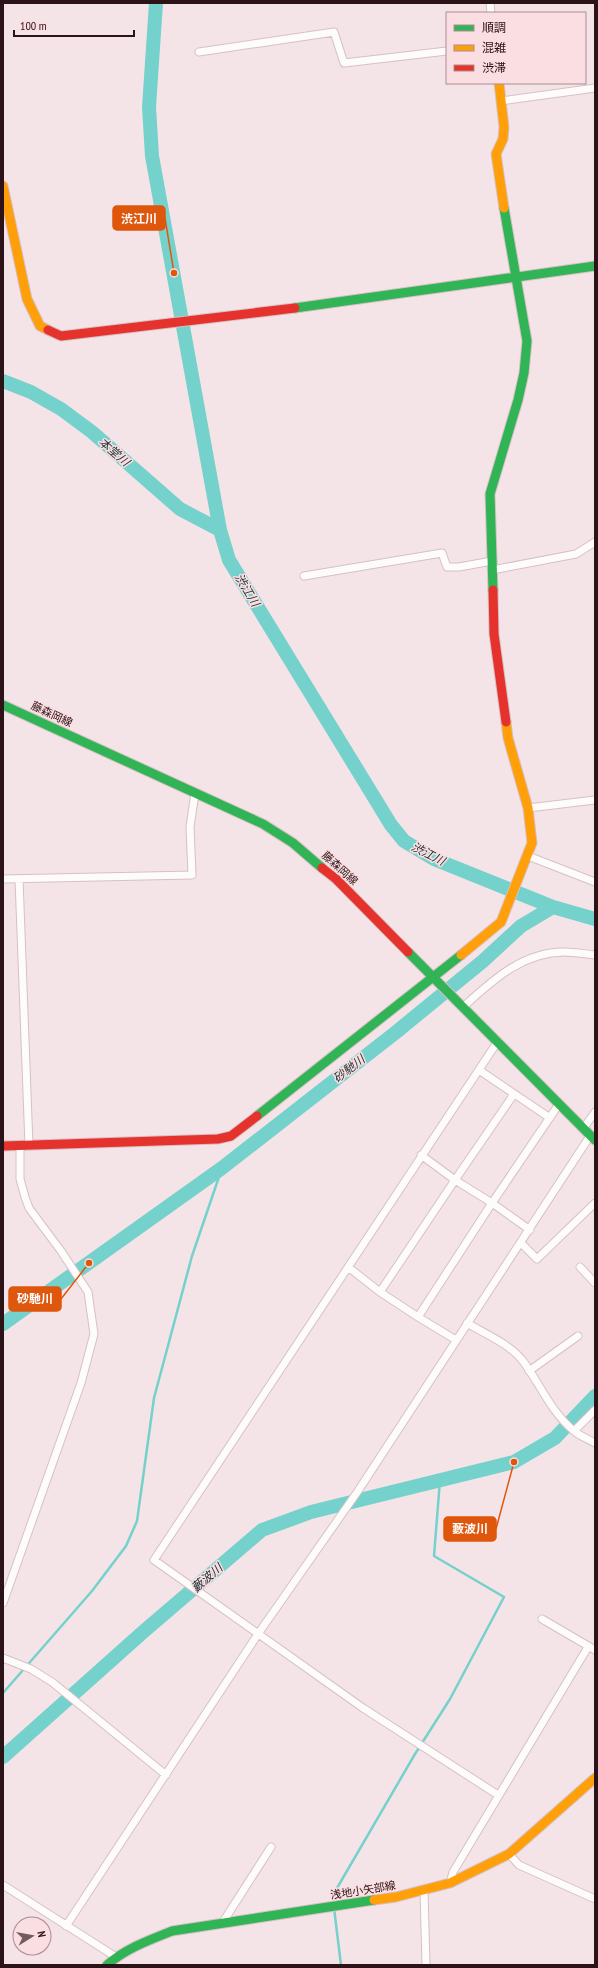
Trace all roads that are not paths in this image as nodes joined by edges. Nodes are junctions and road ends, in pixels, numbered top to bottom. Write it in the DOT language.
graph roads {
  1 [pos="446,51"];
  2 [pos="199,52"];
  3 [pos="500,84"];
  4 [pos="595,88"];
  5 [pos="501,101"];
  6 [pos="3,186"];
  7 [pos="595,266"];
  8 [pos="514,277"];
  9 [pos="595,542"];
  10 [pos="492,565"];
  11 [pos="304,576"];
  12 [pos="3,705"];
  13 [pos="194,793"];
  14 [pos="595,800"];
  15 [pos="528,808"];
  16 [pos="528,856"];
  17 [pos="3,879"];
  18 [pos="19,879"];
  19 [pos="595,882"];
  20 [pos="595,955"];
  21 [pos="432,977"];
  22 [pos="463,1007"];
  23 [pos="498,1041"];
  24 [pos="479,1070"];
  25 [pos="514,1094"];
  26 [pos="559,1104"];
  27 [pos="595,1112"];
  28 [pos="550,1118"];
  29 [pos="583,1129"];
  30 [pos="593,1138"];
  31 [pos="3,1146"];
  32 [pos="25,1146"];
  33 [pos="421,1155"];
  34 [pos="455,1180"];
  35 [pos="492,1203"];
  36 [pos="595,1203"];
  37 [pos="530,1230"];
  38 [pos="521,1243"];
  39 [pos="348,1267"];
  40 [pos="580,1267"];
  41 [pos="595,1283"];
  42 [pos="380,1292"];
  43 [pos="418,1317"];
  44 [pos="467,1323"];
  45 [pos="578,1336"];
  46 [pos="456,1340"];
  47 [pos="529,1371"];
  48 [pos="595,1410"];
  49 [pos="574,1431"];
  50 [pos="595,1443"];
  51 [pos="3,1603"];
  52 [pos="542,1619"];
  53 [pos="258,1634"];
  54 [pos="592,1649"];
  55 [pos="3,1658"];
  56 [pos="166,1775"];
  57 [pos="595,1778"];
  58 [pos="498,1795"];
  59 [pos="271,1847"];
  60 [pos="509,1854"];
  61 [pos="450,1883"];
  62 [pos="3,1884"];
  63 [pos="424,1891"];
  64 [pos="595,1899"];
  65 [pos="223,1922"];
  66 [pos="66,1926"];
  67 [pos="116,1957"];
  68 [pos="107,1965"];
  69 [pos="426,1965"];
  1 -- 2 [label="street"];
  3 -- 5 [label="street"];
  4 -- 5 [label="street"];
  5 -- 8 [label="street"];
  6 -- 8 [label="street"];
  7 -- 8 [label="street"];
  8 -- 10 [label="street"];
  9 -- 10 [label="street"];
  10 -- 11 [label="street"];
  10 -- 15 [label="street"];
  12 -- 13 [label="street, 藤森岡線"];
  13 -- 18 [label="street"];
  13 -- 21 [label="street, 藤森岡線"];
  14 -- 15 [label="street"];
  15 -- 16 [label="street"];
  16 -- 19 [label="street"];
  16 -- 21 [label="street"];
  17 -- 18 [label="street"];
  18 -- 32 [label="street"];
  20 -- 22 [label="street"];
  21 -- 22 [label="street, 藤森岡線"];
  21 -- 32 [label="street"];
  22 -- 23 [label="street, 藤森岡線"];
  23 -- 24 [label="street"];
  23 -- 26 [label="street, 藤森岡線"];
  24 -- 25 [label="street"];
  24 -- 33 [label="street"];
  25 -- 28 [label="street"];
  25 -- 34 [label="street"];
  26 -- 28 [label="street"];
  26 -- 29 [label="street, 藤森岡線"];
  27 -- 29 [label="street"];
  28 -- 35 [label="street"];
  29 -- 30 [label="street, 藤森岡線"];
  30 -- 37 [label="street"];
  31 -- 32 [label="street"];
  32 -- 51 [label="street"];
  33 -- 34 [label="street"];
  33 -- 39 [label="street"];
  34 -- 35 [label="street"];
  34 -- 42 [label="street"];
  35 -- 37 [label="street"];
  35 -- 43 [label="street"];
  36 -- 38 [label="street"];
  37 -- 38 [label="street"];
  38 -- 44 [label="street"];
  39 -- 42 [label="street"];
  39 -- 53 [label="street"];
  40 -- 41 [label="street"];
  42 -- 43 [label="street"];
  43 -- 46 [label="street"];
  44 -- 46 [label="street"];
  44 -- 47 [label="street"];
  45 -- 47 [label="street"];
  46 -- 53 [label="street"];
  47 -- 49 [label="street"];
  48 -- 49 [label="street"];
  49 -- 50 [label="street"];
  52 -- 54 [label="street"];
  53 -- 56 [label="street"];
  53 -- 58 [label="street"];
  54 -- 58 [label="street"];
  55 -- 56 [label="street"];
  56 -- 66 [label="street"];
  57 -- 60 [label="street, 浅地小矢部線"];
  58 -- 61 [label="street"];
  59 -- 65 [label="street"];
  60 -- 61 [label="street, 浅地小矢部線"];
  60 -- 64 [label="street"];
  61 -- 63 [label="street, 浅地小矢部線"];
  62 -- 66 [label="street"];
  63 -- 65 [label="street, 浅地小矢部線"];
  63 -- 69 [label="street"];
  65 -- 67 [label="street, 浅地小矢部線"];
  66 -- 67 [label="street"];
  67 -- 68 [label="street, 浅地小矢部線"];
}
